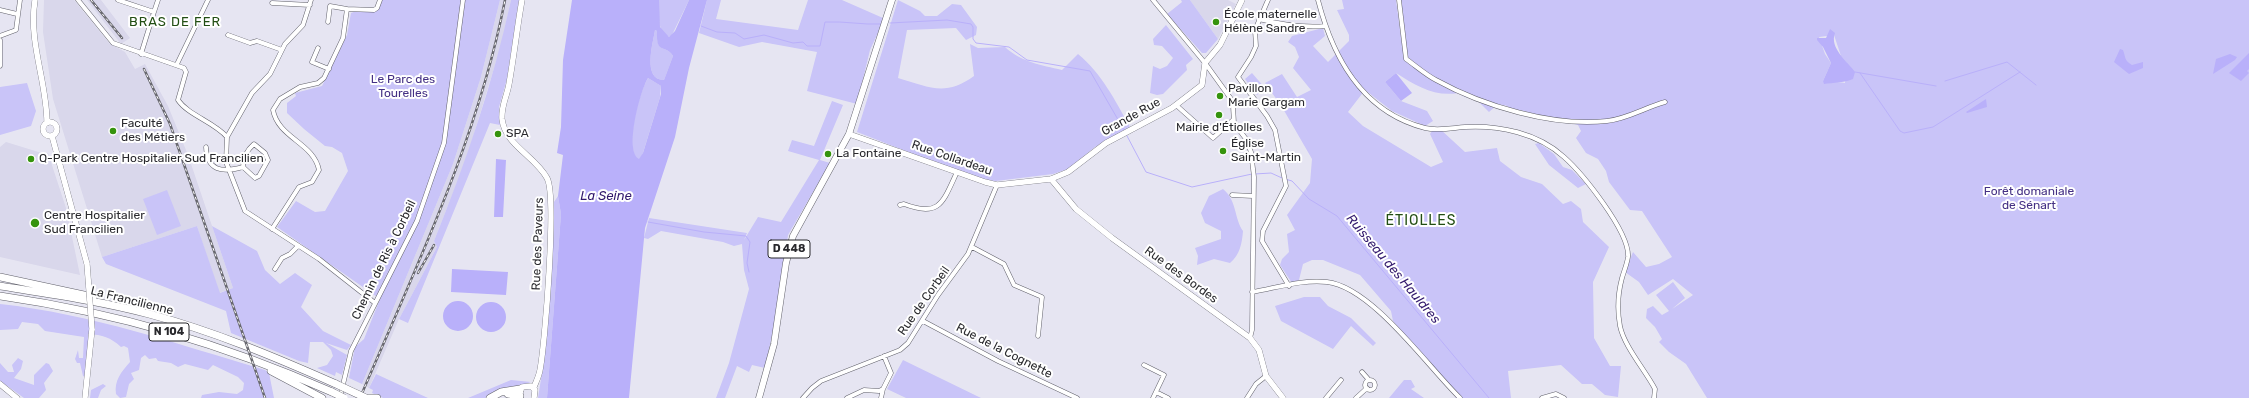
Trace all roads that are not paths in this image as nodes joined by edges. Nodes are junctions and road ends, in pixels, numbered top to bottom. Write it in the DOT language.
graph roads {
  1 [pos="20,0"];
  2 [pos="35,0"];
  3 [pos="78,0"];
  4 [pos="118,0"];
  5 [pos="158,0"];
  6 [pos="208,0"];
  7 [pos="380,0"];
  8 [pos="463,0"];
  9 [pos="522,0"];
  10 [pos="892,0"];
  11 [pos="1153,0"];
  12 [pos="1242,0"];
  13 [pos="1268,0"];
  14 [pos="1318,0"];
  15 [pos="1399,0"];
  16 [pos="310,2"];
  17 [pos="272,3"];
  18 [pos="347,9"];
  19 [pos="0,10"];
  20 [pos="154,12"];
  21 [pos="17,14"];
  22 [pos="1259,19"];
  23 [pos="328,22"];
  24 [pos="1326,26"];
  25 [pos="228,35"];
  26 [pos="0,36"];
  27 [pos="0,40"];
  28 [pos="318,48"];
  29 [pos="282,50"];
  30 [pos="141,54"];
  31 [pos="1205,63"];
  32 [pos="177,64"];
  33 [pos="0,66"];
  34 [pos="329,69"];
  35 [pos="1665,102"];
  36 [pos="1176,105"];
  37 [pos="1233,120"];
  38 [pos="48,123"];
  39 [pos="849,134"];
  40 [pos="52,136"];
  41 [pos="227,138"];
  42 [pos="206,147"];
  43 [pos="243,167"];
  44 [pos="230,171"];
  45 [pos="957,172"];
  46 [pos="1051,179"];
  47 [pos="998,185"];
  48 [pos="1232,196"];
  49 [pos="1253,196"];
  50 [pos="900,205"];
  51 [pos="272,229"];
  52 [pos="298,246"];
  53 [pos="972,247"];
  54 [pos="275,269"];
  55 [pos="0,277"];
  56 [pos="0,286"];
  57 [pos="1289,286"];
  58 [pos="1252,292"];
  59 [pos="0,296"];
  60 [pos="375,303"];
  61 [pos="103,304"];
  62 [pos="923,321"];
  63 [pos="1038,336"];
  64 [pos="1250,338"];
  65 [pos="237,354"];
  66 [pos="884,356"];
  67 [pos="1144,365"];
  68 [pos="1362,372"];
  69 [pos="1266,376"];
  70 [pos="1341,380"];
  71 [pos="1369,380"];
  72 [pos="0,384"];
  73 [pos="534,387"];
  74 [pos="1366,388"];
  75 [pos="883,389"];
  76 [pos="1156,392"];
  77 [pos="521,394"];
  78 [pos="17,398"];
  79 [pos="85,398"];
  80 [pos="322,398"];
  81 [pos="340,398"];
  82 [pos="344,398"];
  83 [pos="366,398"];
  84 [pos="377,398"];
  85 [pos="490,398"];
  86 [pos="497,398"];
  87 [pos="534,398"];
  88 [pos="759,398"];
  89 [pos="803,398"];
  90 [pos="847,398"];
  91 [pos="881,398"];
  92 [pos="1077,398"];
  93 [pos="1153,398"];
  94 [pos="1168,398"];
  95 [pos="1247,398"];
  96 [pos="1283,398"];
  97 [pos="1326,398"];
  98 [pos="1356,398"];
  99 [pos="1460,398"];
  100 [pos="1542,398"];
  101 [pos="1564,398"];
  102 [pos="1654,398"];
  1 -- 21 [label="street"];
  2 -- 38 [label="street"];
  3 -- 30 [label="street"];
  4 -- 20 [label="street"];
  5 -- 20 [label="street"];
  6 -- 32 [label="street"];
  7 -- 18 [label="street"];
  8 -- 60 [label="street, Chemin de Ris à Corbeil"];
  9 -- 73 [label="street, Rue des Paveurs"];
  10 -- 39 [label="main road, D 448"];
  11 -- 31 [label="street"];
  12 -- 31 [label="street"];
  13 -- 22 [label="street"];
  14 -- 24 [label="street"];
  15 -- 35 [label="street"];
  16 -- 17 [label="street"];
  16 -- 29 [label="street"];
  18 -- 23 [label="street"];
  18 -- 34 [label="street"];
  19 -- 21 [label="street"];
  20 -- 30 [label="street"];
  21 -- 26 [label="street"];
  22 -- 24 [label="street"];
  22 -- 57 [label="street"];
  24 -- 102 [label="street"];
  25 -- 29 [label="street"];
  27 -- 33 [label="street"];
  28 -- 34 [label="street"];
  29 -- 41 [label="street"];
  30 -- 32 [label="street"];
  31 -- 36 [label="street, Grande Rue"];
  31 -- 37 [label="street"];
  32 -- 41 [label="street"];
  34 -- 51 [label="street"];
  36 -- 37 [label="street"];
  36 -- 46 [label="street, Grande Rue"];
  37 -- 49 [label="street"];
  38 -- 40 [label="street"];
  38 -- 40 [label="street"];
  39 -- 45 [label="street, Rue Collardeau"];
  39 -- 88 [label="main road, D 448"];
  40 -- 79 [label="street, bridge"];
  41 -- 44 [label="street"];
  42 -- 44 [label="street"];
  43 -- 43 [label="street"];
  43 -- 44 [label="street"];
  44 -- 51 [label="street"];
  45 -- 47 [label="street, Rue Collardeau"];
  45 -- 50 [label="street"];
  46 -- 47 [label="street, Rue Collardeau"];
  46 -- 64 [label="street, Rue des Bordes"];
  47 -- 53 [label="street, Rue de Corbeil"];
  48 -- 49 [label="street"];
  49 -- 58 [label="street"];
  51 -- 52 [label="street"];
  52 -- 54 [label="street"];
  52 -- 60 [label="street"];
  53 -- 62 [label="street, Rue de Corbeil"];
  53 -- 63 [label="street"];
  55 -- 61 [label="highway"];
  56 -- 61 [label="highway, La Francilienne / N 104"];
  57 -- 58 [label="street"];
  57 -- 99 [label="street"];
  58 -- 64 [label="street"];
  59 -- 65 [label="highway, La Francilienne / N 104"];
  60 -- 81 [label="street, Chemin de Ris à Corbeil"];
  61 -- 83 [label="highway, La Francilienne / N 104, bridge"];
  62 -- 66 [label="street, Rue de Corbeil"];
  62 -- 92 [label="street, Rue de la Cognette"];
  64 -- 69 [label="street, Rue des Bordes"];
  65 -- 80 [label="highway"];
  65 -- 82 [label="highway, La Francilienne / N 104, bridge"];
  66 -- 75 [label="street"];
  66 -- 89 [label="street, Rue de Corbeil"];
  67 -- 76 [label="street"];
  68 -- 71 [label="street"];
  69 -- 95 [label="street"];
  69 -- 96 [label="street, Rue des Bordes"];
  70 -- 97 [label="street"];
  71 -- 74 [label="street"];
  71 -- 74 [label="street"];
  72 -- 78 [label="street"];
  73 -- 77 [label="street"];
  73 -- 87 [label="street, Rue des Paveurs"];
  74 -- 98 [label="street"];
  75 -- 90 [label="street"];
  75 -- 91 [label="street"];
  76 -- 93 [label="street"];
  76 -- 94 [label="street"];
  77 -- 85 [label="highway"];
  77 -- 86 [label="highway"];
  83 -- 84 [label="highway"];
  100 -- 101 [label="street"];
}
